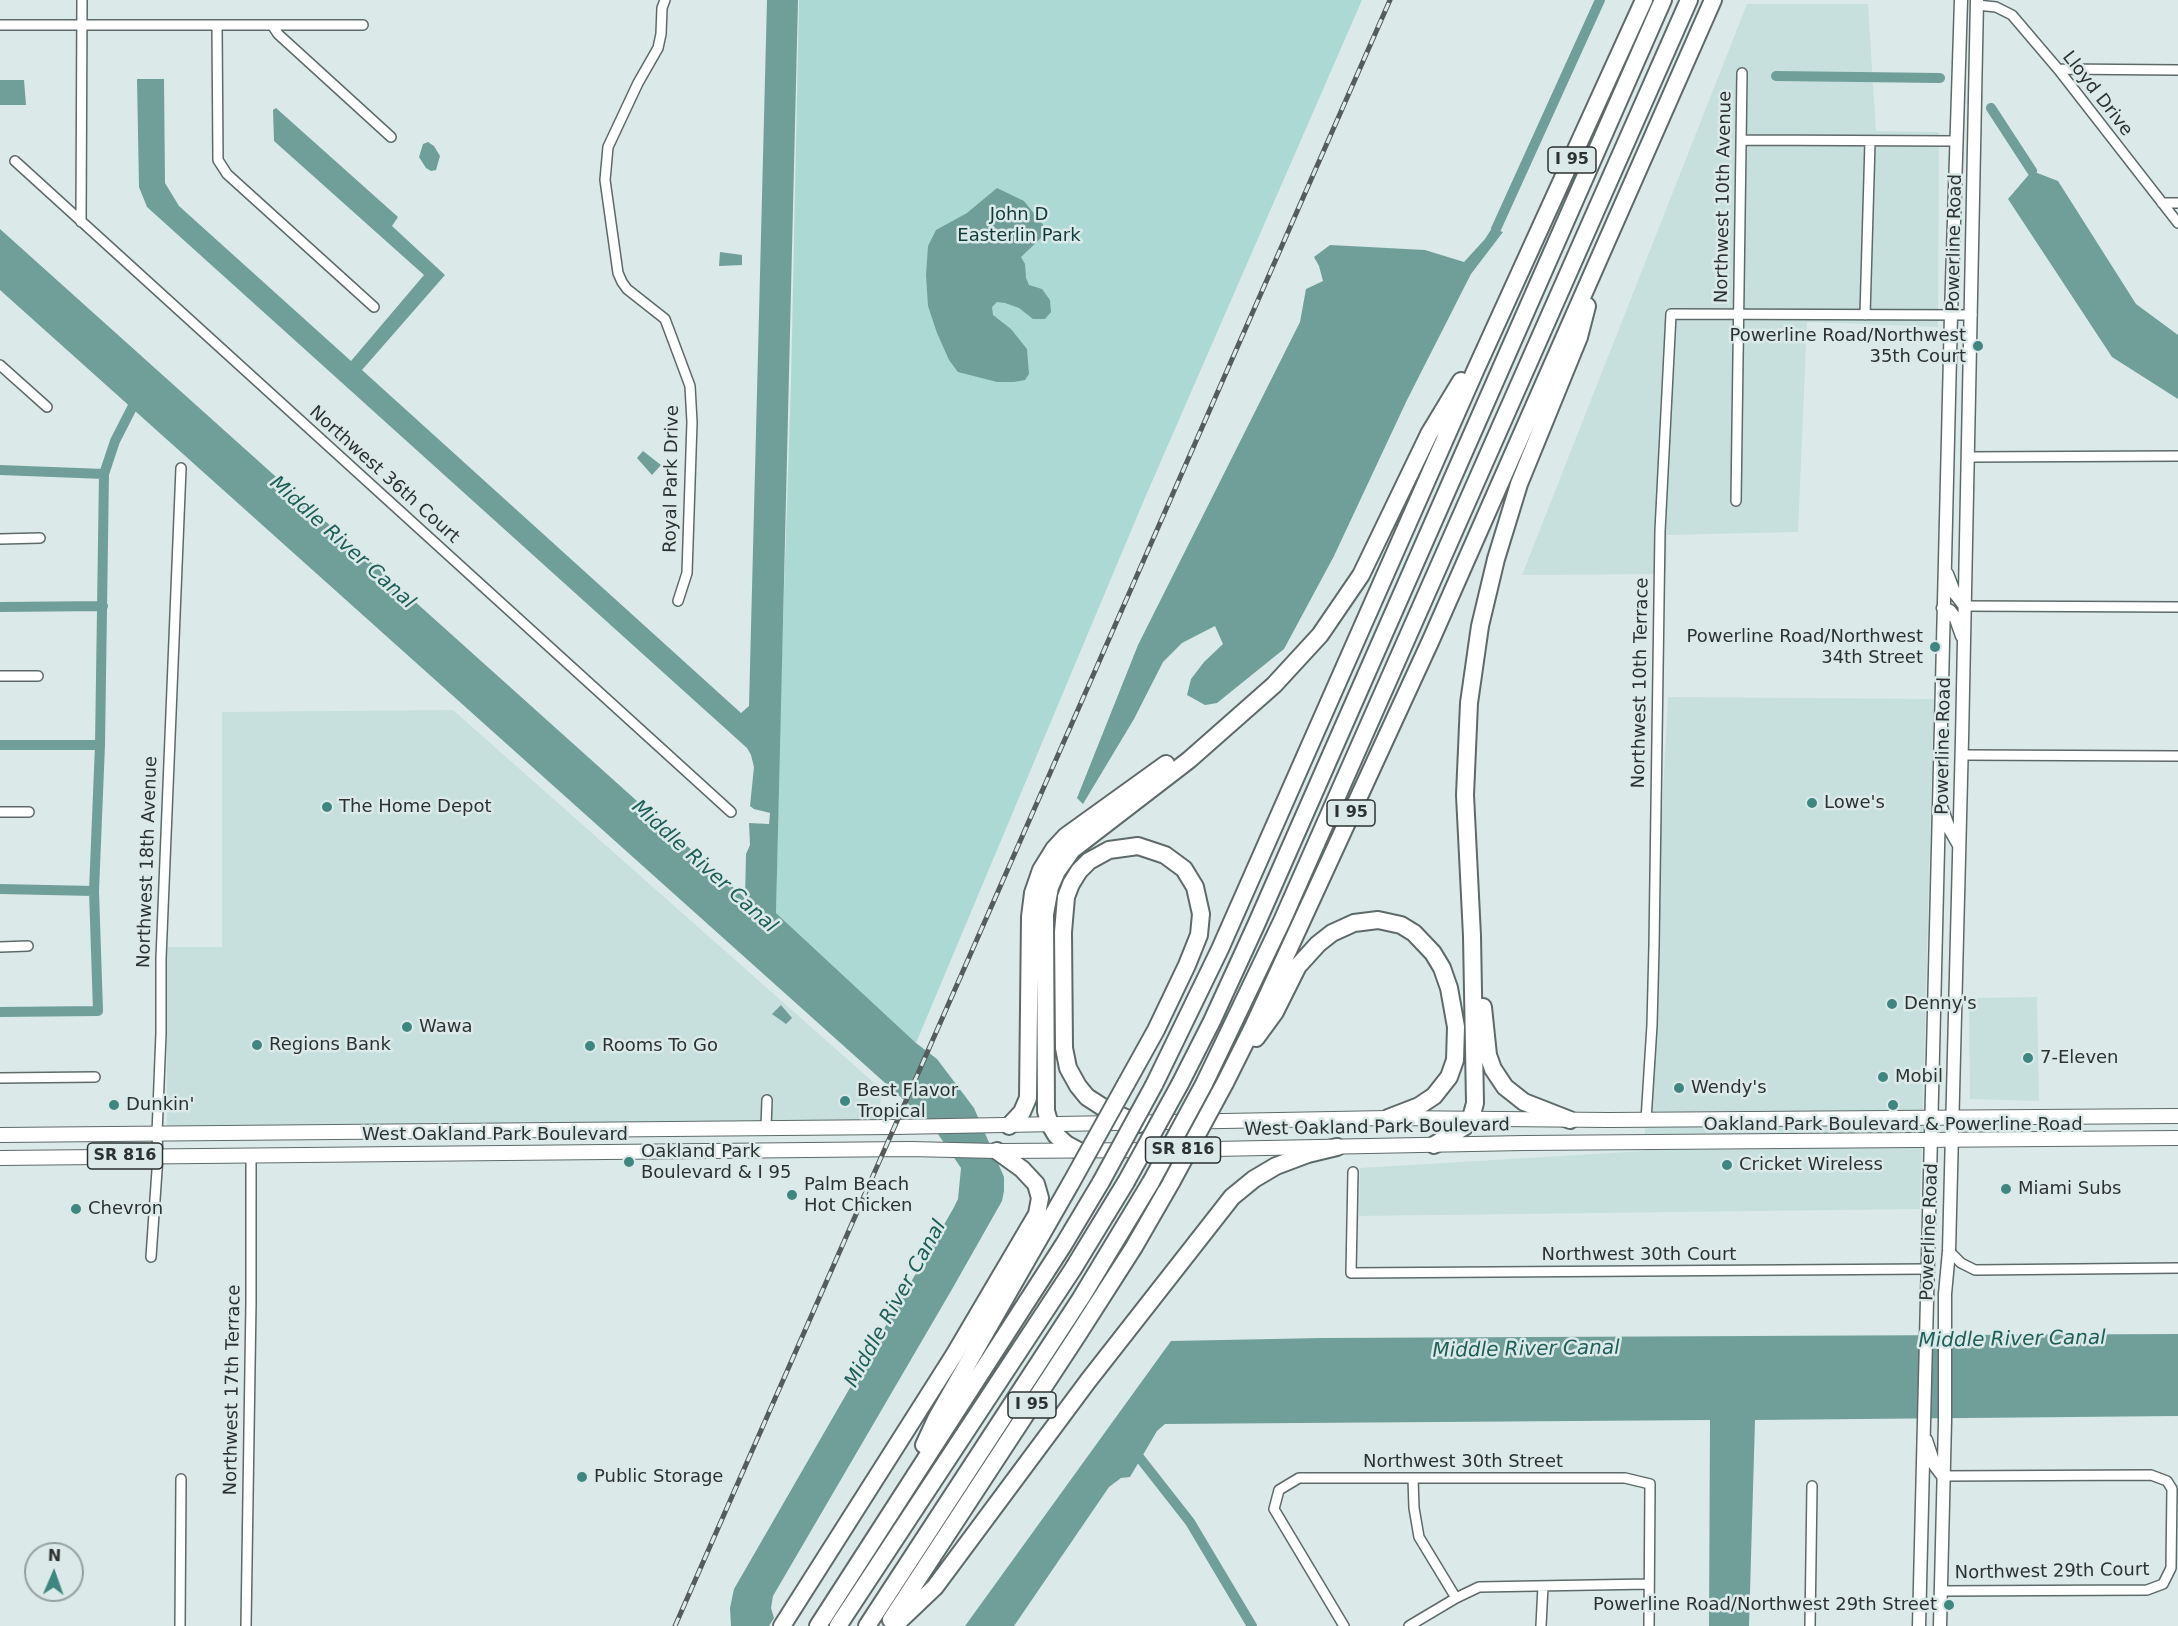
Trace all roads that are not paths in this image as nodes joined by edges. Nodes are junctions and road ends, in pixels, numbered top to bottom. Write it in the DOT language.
graph roads {
  1 [pos="82,0"];
  2 [pos="665,0"];
  3 [pos="1644,0"];
  4 [pos="1663,0"];
  5 [pos="1689,0"];
  6 [pos="1713,0"];
  7 [pos="1961,0"];
  8 [pos="1977,3"];
  9 [pos="0,25"];
  10 [pos="82,25"];
  11 [pos="217,25"];
  12 [pos="272,25"];
  13 [pos="363,25"];
  14 [pos="2058,69"];
  15 [pos="2178,70"];
  16 [pos="1742,73"];
  17 [pos="391,137"];
  18 [pos="1741,140"];
  19 [pos="1957,141"];
  20 [pos="1870,142"];
  21 [pos="15,161"];
  22 [pos="2162,203"];
  23 [pos="2178,203"];
  24 [pos="81,222"];
  25 [pos="2178,223"];
  26 [pos="1602,254"];
  27 [pos="1566,277"];
  28 [pos="374,307"];
  29 [pos="1738,315"];
  30 [pos="1865,315"];
  31 [pos="1951,315"];
  32 [pos="1972,315"];
  33 [pos="1499,319"];
  34 [pos="0,366"];
  35 [pos="47,407"];
  36 [pos="1524,429"];
  37 [pos="2178,456"];
  38 [pos="1968,457"];
  39 [pos="181,468"];
  40 [pos="1736,501"];
  41 [pos="0,538"];
  42 [pos="40,538"];
  43 [pos="1426,538"];
  44 [pos="1945,567"];
  45 [pos="678,601"];
  46 [pos="1965,606"];
  47 [pos="2178,607"];
  48 [pos="1943,608"];
  49 [pos="1964,643"];
  50 [pos="1348,660"];
  51 [pos="0,676"];
  52 [pos="38,676"];
  53 [pos="1246,709"];
  54 [pos="1962,755"];
  55 [pos="2178,756"];
  56 [pos="1939,800"];
  57 [pos="0,812"];
  58 [pos="29,812"];
  59 [pos="731,812"];
  60 [pos="1959,845"];
  61 [pos="1937,848"];
  62 [pos="1959,869"];
  63 [pos="1472,936"];
  64 [pos="0,946"];
  65 [pos="28,946"];
  66 [pos="95,1077"];
  67 [pos="0,1078"];
  68 [pos="1224,1083"];
  69 [pos="767,1100"];
  70 [pos="2178,1116"];
  71 [pos="1388,1118"];
  72 [pos="1931,1118"];
  73 [pos="1952,1118"];
  74 [pos="1471,1119"];
  75 [pos="1570,1120"];
  76 [pos="1646,1120"];
  77 [pos="1139,1124"];
  78 [pos="2178,1124"];
  79 [pos="1050,1125"];
  80 [pos="1003,1126"];
  81 [pos="766,1128"];
  82 [pos="598,1130"];
  83 [pos="491,1131"];
  84 [pos="267,1133"];
  85 [pos="157,1134"];
  86 [pos="0,1135"];
  87 [pos="2171,1138"];
  88 [pos="1951,1139"];
  89 [pos="1930,1140"];
  90 [pos="1615,1143"];
  91 [pos="1434,1145"];
  92 [pos="1337,1148"];
  93 [pos="740,1150"];
  94 [pos="797,1150"];
  95 [pos="997,1151"];
  96 [pos="1079,1151"];
  97 [pos="573,1152"];
  98 [pos="469,1153"];
  99 [pos="251,1155"];
  100 [pos="158,1156"];
  101 [pos="0,1158"];
  102 [pos="1353,1172"];
  103 [pos="1949,1251"];
  104 [pos="151,1257"];
  105 [pos="2178,1268"];
  106 [pos="1927,1269"];
  107 [pos="1945,1294"];
  108 [pos="1923,1426"];
  109 [pos="1943,1476"];
  110 [pos="1413,1478"];
  111 [pos="182,1479"];
  112 [pos="1812,1486"];
  113 [pos="900,1498"];
  114 [pos="1649,1584"];
  115 [pos="1543,1586"];
  116 [pos="1941,1591"];
  117 [pos="1456,1598"];
  118 [pos="180,1626"];
  119 [pos="246,1626"];
  120 [pos="782,1626"];
  121 [pos="818,1626"];
  122 [pos="838,1626"];
  123 [pos="867,1626"];
  124 [pos="887,1626"];
  125 [pos="894,1626"];
  126 [pos="1344,1626"];
  127 [pos="1409,1626"];
  128 [pos="1541,1626"];
  129 [pos="1649,1626"];
  130 [pos="1810,1626"];
  131 [pos="1919,1626"];
  132 [pos="1940,1626"];
  1 -- 10 [label="street"];
  2 -- 45 [label="street, Royal Park Drive"];
  3 -- 33 [label="highway, I 95"];
  4 -- 43 [label="highway"];
  5 -- 27 [label="highway"];
  6 -- 26 [label="highway, I 95"];
  7 -- 19 [label="main road, Powerline Road"];
  8 -- 14 [label="street, Lloyd Drive"];
  8 -- 32 [label="main road, Powerline Road"];
  9 -- 10 [label="street"];
  10 -- 11 [label="street"];
  10 -- 24 [label="street"];
  11 -- 12 [label="street"];
  11 -- 28 [label="street"];
  12 -- 13 [label="street"];
  12 -- 17 [label="street"];
  14 -- 15 [label="street"];
  14 -- 22 [label="street, Lloyd Drive"];
  16 -- 18 [label="street, Northwest 10th Avenue"];
  18 -- 20 [label="street"];
  18 -- 29 [label="street, Northwest 10th Avenue"];
  19 -- 20 [label="street"];
  19 -- 31 [label="main road, Powerline Road"];
  20 -- 30 [label="street"];
  21 -- 24 [label="street, Northwest 36th Court"];
  22 -- 23 [label="street"];
  22 -- 25 [label="street, Lloyd Drive"];
  24 -- 59 [label="street, Northwest 36th Court"];
  26 -- 36 [label="highway, I 95"];
  26 -- 63 [label="highway"];
  27 -- 36 [label="highway"];
  27 -- 123 [label="highway, bridge"];
  29 -- 30 [label="street"];
  29 -- 40 [label="street, Northwest 10th Avenue"];
  29 -- 76 [label="street, Northwest 10th Terrace"];
  30 -- 31 [label="street"];
  31 -- 32 [label="street"];
  31 -- 44 [label="main road, Powerline Road"];
  32 -- 38 [label="main road, Powerline Road"];
  33 -- 50 [label="highway, I 95"];
  33 -- 53 [label="highway"];
  34 -- 35 [label="street"];
  36 -- 68 [label="highway, I 95"];
  37 -- 38 [label="street"];
  38 -- 46 [label="main road, Powerline Road"];
  39 -- 85 [label="street, Northwest 18th Avenue"];
  41 -- 42 [label="street"];
  43 -- 50 [label="highway"];
  43 -- 122 [label="highway, bridge"];
  44 -- 46 [label="main road"];
  44 -- 48 [label="main road, Powerline Road"];
  46 -- 47 [label="street"];
  46 -- 49 [label="main road, Powerline Road"];
  48 -- 49 [label="main road"];
  48 -- 56 [label="main road, Powerline Road"];
  49 -- 54 [label="main road, Powerline Road"];
  50 -- 113 [label="highway, I 95, bridge"];
  51 -- 52 [label="street"];
  53 -- 79 [label="highway"];
  53 -- 80 [label="highway"];
  54 -- 55 [label="street"];
  54 -- 60 [label="main road, Powerline Road"];
  56 -- 60 [label="main road"];
  56 -- 61 [label="main road, Powerline Road"];
  57 -- 58 [label="street"];
  60 -- 62 [label="main road, Powerline Road"];
  61 -- 62 [label="main road"];
  61 -- 72 [label="main road, Powerline Road"];
  62 -- 73 [label="main road, Powerline Road"];
  63 -- 74 [label="highway"];
  63 -- 75 [label="highway"];
  64 -- 65 [label="street"];
  66 -- 67 [label="street"];
  68 -- 71 [label="highway"];
  68 -- 124 [label="highway, I 95, bridge"];
  69 -- 81 [label="street"];
  70 -- 73 [label="main road, West Oakland Park Boulevard / SR 816"];
  71 -- 74 [label="main road, West Oakland Park Boulevard / SR 816"];
  71 -- 77 [label="main road, West Oakland Park Boulevard / SR 816"];
  72 -- 73 [label="main road, West Oakland Park Boulevard / SR 816"];
  72 -- 76 [label="main road, West Oakland Park Boulevard / SR 816"];
  72 -- 89 [label="main road, Powerline Road"];
  73 -- 88 [label="main road, Powerline Road"];
  74 -- 75 [label="main road, West Oakland Park Boulevard / SR 816"];
  74 -- 91 [label="highway"];
  75 -- 76 [label="main road, West Oakland Park Boulevard / SR 816"];
  76 -- 90 [label="main road"];
  77 -- 79 [label="main road, West Oakland Park Boulevard / SR 816"];
  77 -- 113 [label="highway, bridge"];
  78 -- 87 [label="main road"];
  79 -- 80 [label="main road, West Oakland Park Boulevard / SR 816"];
  79 -- 96 [label="highway"];
  80 -- 81 [label="main road, West Oakland Park Boulevard / SR 816"];
  81 -- 82 [label="main road, West Oakland Park Boulevard / SR 816"];
  81 -- 93 [label="main road"];
  81 -- 94 [label="main road"];
  82 -- 83 [label="main road, West Oakland Park Boulevard / SR 816"];
  82 -- 97 [label="main road"];
  83 -- 84 [label="main road, West Oakland Park Boulevard / SR 816"];
  83 -- 98 [label="main road"];
  84 -- 85 [label="main road, West Oakland Park Boulevard / SR 816"];
  84 -- 99 [label="main road"];
  85 -- 86 [label="main road, West Oakland Park Boulevard / SR 816"];
  85 -- 100 [label="street, Northwest 18th Avenue"];
  87 -- 88 [label="main road, West Oakland Park Boulevard / SR 816"];
  88 -- 89 [label="main road, West Oakland Park Boulevard / SR 816"];
  88 -- 103 [label="main road, Powerline Road"];
  89 -- 90 [label="main road, West Oakland Park Boulevard / SR 816"];
  89 -- 106 [label="main road, Powerline Road"];
  90 -- 91 [label="main road, West Oakland Park Boulevard / SR 816"];
  91 -- 92 [label="main road, West Oakland Park Boulevard / SR 816"];
  92 -- 96 [label="main road, West Oakland Park Boulevard / SR 816"];
  92 -- 125 [label="highway"];
  93 -- 94 [label="main road, West Oakland Park Boulevard / SR 816"];
  93 -- 97 [label="main road, West Oakland Park Boulevard / SR 816"];
  94 -- 95 [label="main road, West Oakland Park Boulevard / SR 816"];
  95 -- 96 [label="main road, West Oakland Park Boulevard / SR 816"];
  95 -- 120 [label="highway"];
  97 -- 98 [label="main road, West Oakland Park Boulevard / SR 816"];
  98 -- 99 [label="main road, West Oakland Park Boulevard / SR 816"];
  99 -- 100 [label="main road, West Oakland Park Boulevard / SR 816"];
  99 -- 119 [label="street, Northwest 17th Terrace"];
  100 -- 101 [label="main road, West Oakland Park Boulevard / SR 816"];
  100 -- 104 [label="street, Northwest 18th Avenue"];
  102 -- 106 [label="street, Northwest 30th Court"];
  103 -- 105 [label="street"];
  103 -- 107 [label="main road, Powerline Road"];
  106 -- 107 [label="main road"];
  106 -- 108 [label="main road, Powerline Road"];
  107 -- 109 [label="main road, Powerline Road"];
  108 -- 109 [label="main road"];
  108 -- 131 [label="main road, Powerline Road"];
  109 -- 116 [label="main road, Powerline Road"];
  109 -- 116 [label="street, Northwest 29th Court"];
  110 -- 114 [label="street, Northwest 30th Street"];
  110 -- 117 [label="street"];
  110 -- 126 [label="street, Northwest 30th Street"];
  111 -- 118 [label="street"];
  112 -- 130 [label="street"];
  113 -- 121 [label="highway, I 95"];
  114 -- 115 [label="street"];
  114 -- 129 [label="street"];
  115 -- 117 [label="street"];
  115 -- 128 [label="street"];
  116 -- 132 [label="main road, Powerline Road"];
  117 -- 127 [label="street"];
}
